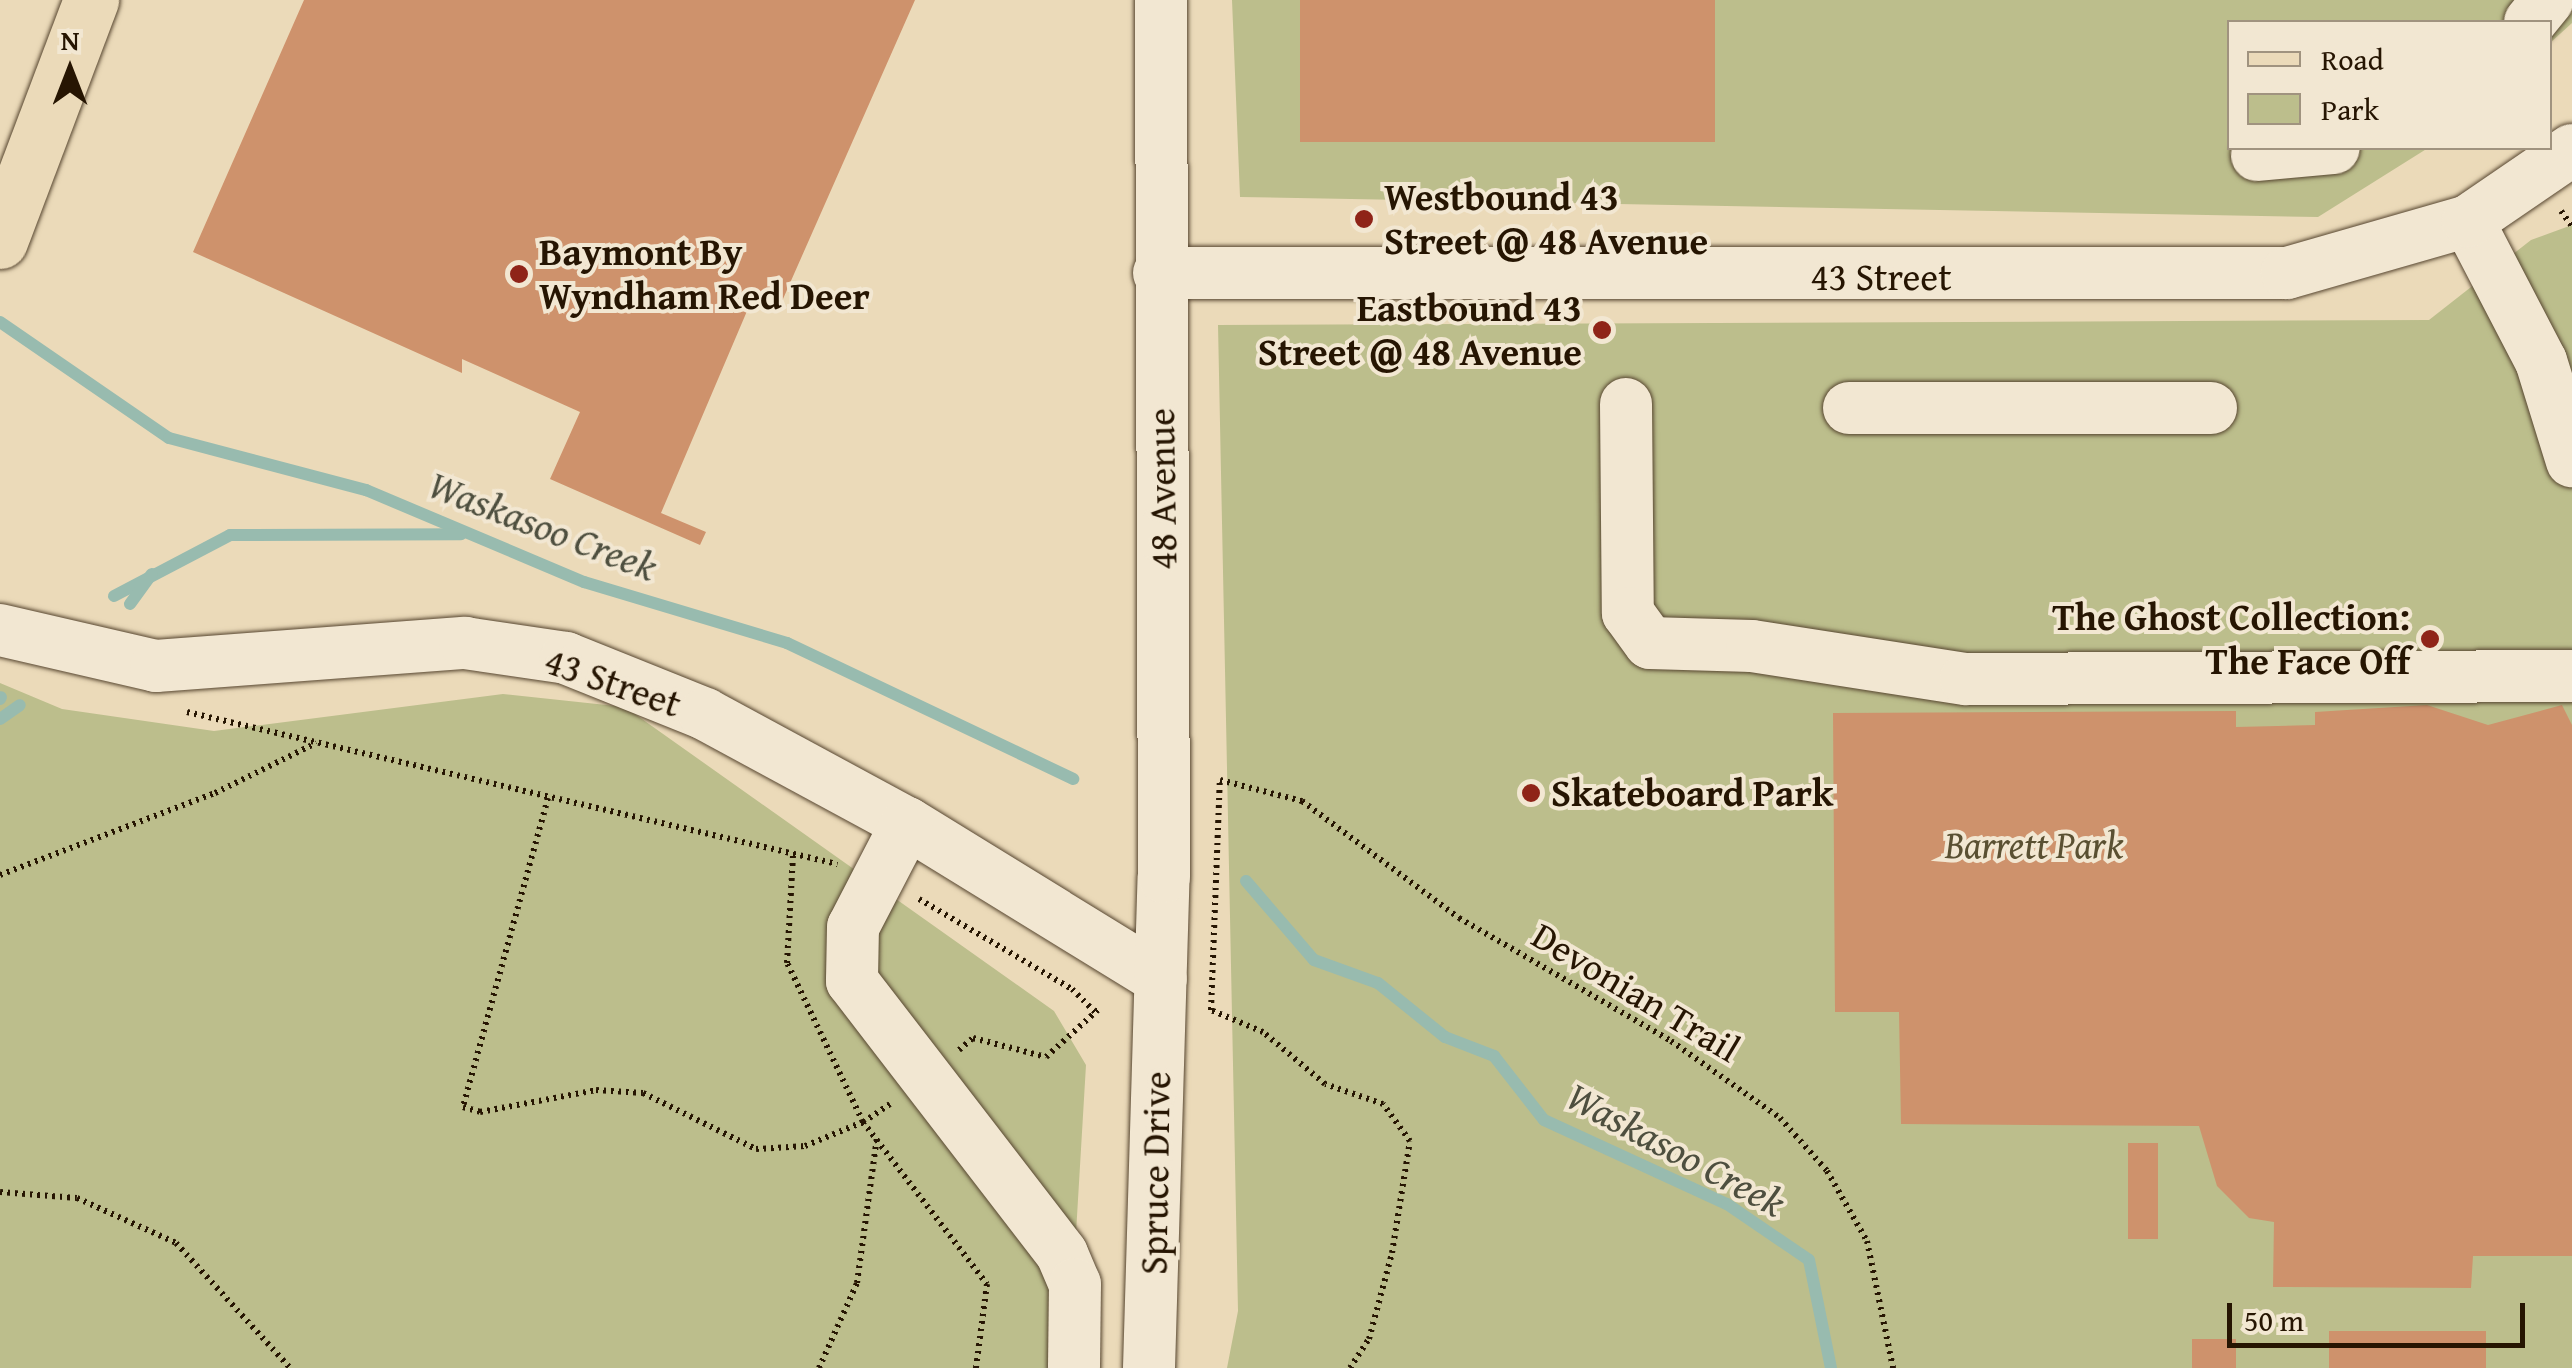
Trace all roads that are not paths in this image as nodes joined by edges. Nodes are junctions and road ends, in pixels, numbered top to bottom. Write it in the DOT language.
graph roads {
  1 [pos="91,0"];
  2 [pos="1161,0"];
  3 [pos="2548,0"];
  4 [pos="2532,20"];
  5 [pos="2312,150"];
  6 [pos="2572,150"];
  7 [pos="2257,155"];
  8 [pos="2468,221"];
  9 [pos="0,241"];
  10 [pos="1160,273"];
  11 [pos="1626,404"];
  12 [pos="1849,408"];
  13 [pos="2211,408"];
  14 [pos="2572,461"];
  15 [pos="0,630"];
  16 [pos="2572,676"];
  17 [pos="908,823"];
  18 [pos="1161,979"];
  19 [pos="1074,1368"];
  20 [pos="1149,1368"];
  1 -- 9 [label="main road"];
  2 -- 10 [label="street, 48 Avenue"];
  3 -- 4 [label="street"];
  5 -- 7 [label="street"];
  6 -- 8 [label="street, 43 Street"];
  8 -- 10 [label="street, 43 Street"];
  8 -- 14 [label="street"];
  10 -- 18 [label="street, 48 Avenue"];
  11 -- 16 [label="street"];
  12 -- 13 [label="street"];
  15 -- 17 [label="street, 43 Street"];
  17 -- 18 [label="street, 43 Street"];
  17 -- 19 [label="street"];
  18 -- 20 [label="street, Spruce Drive"];
}
